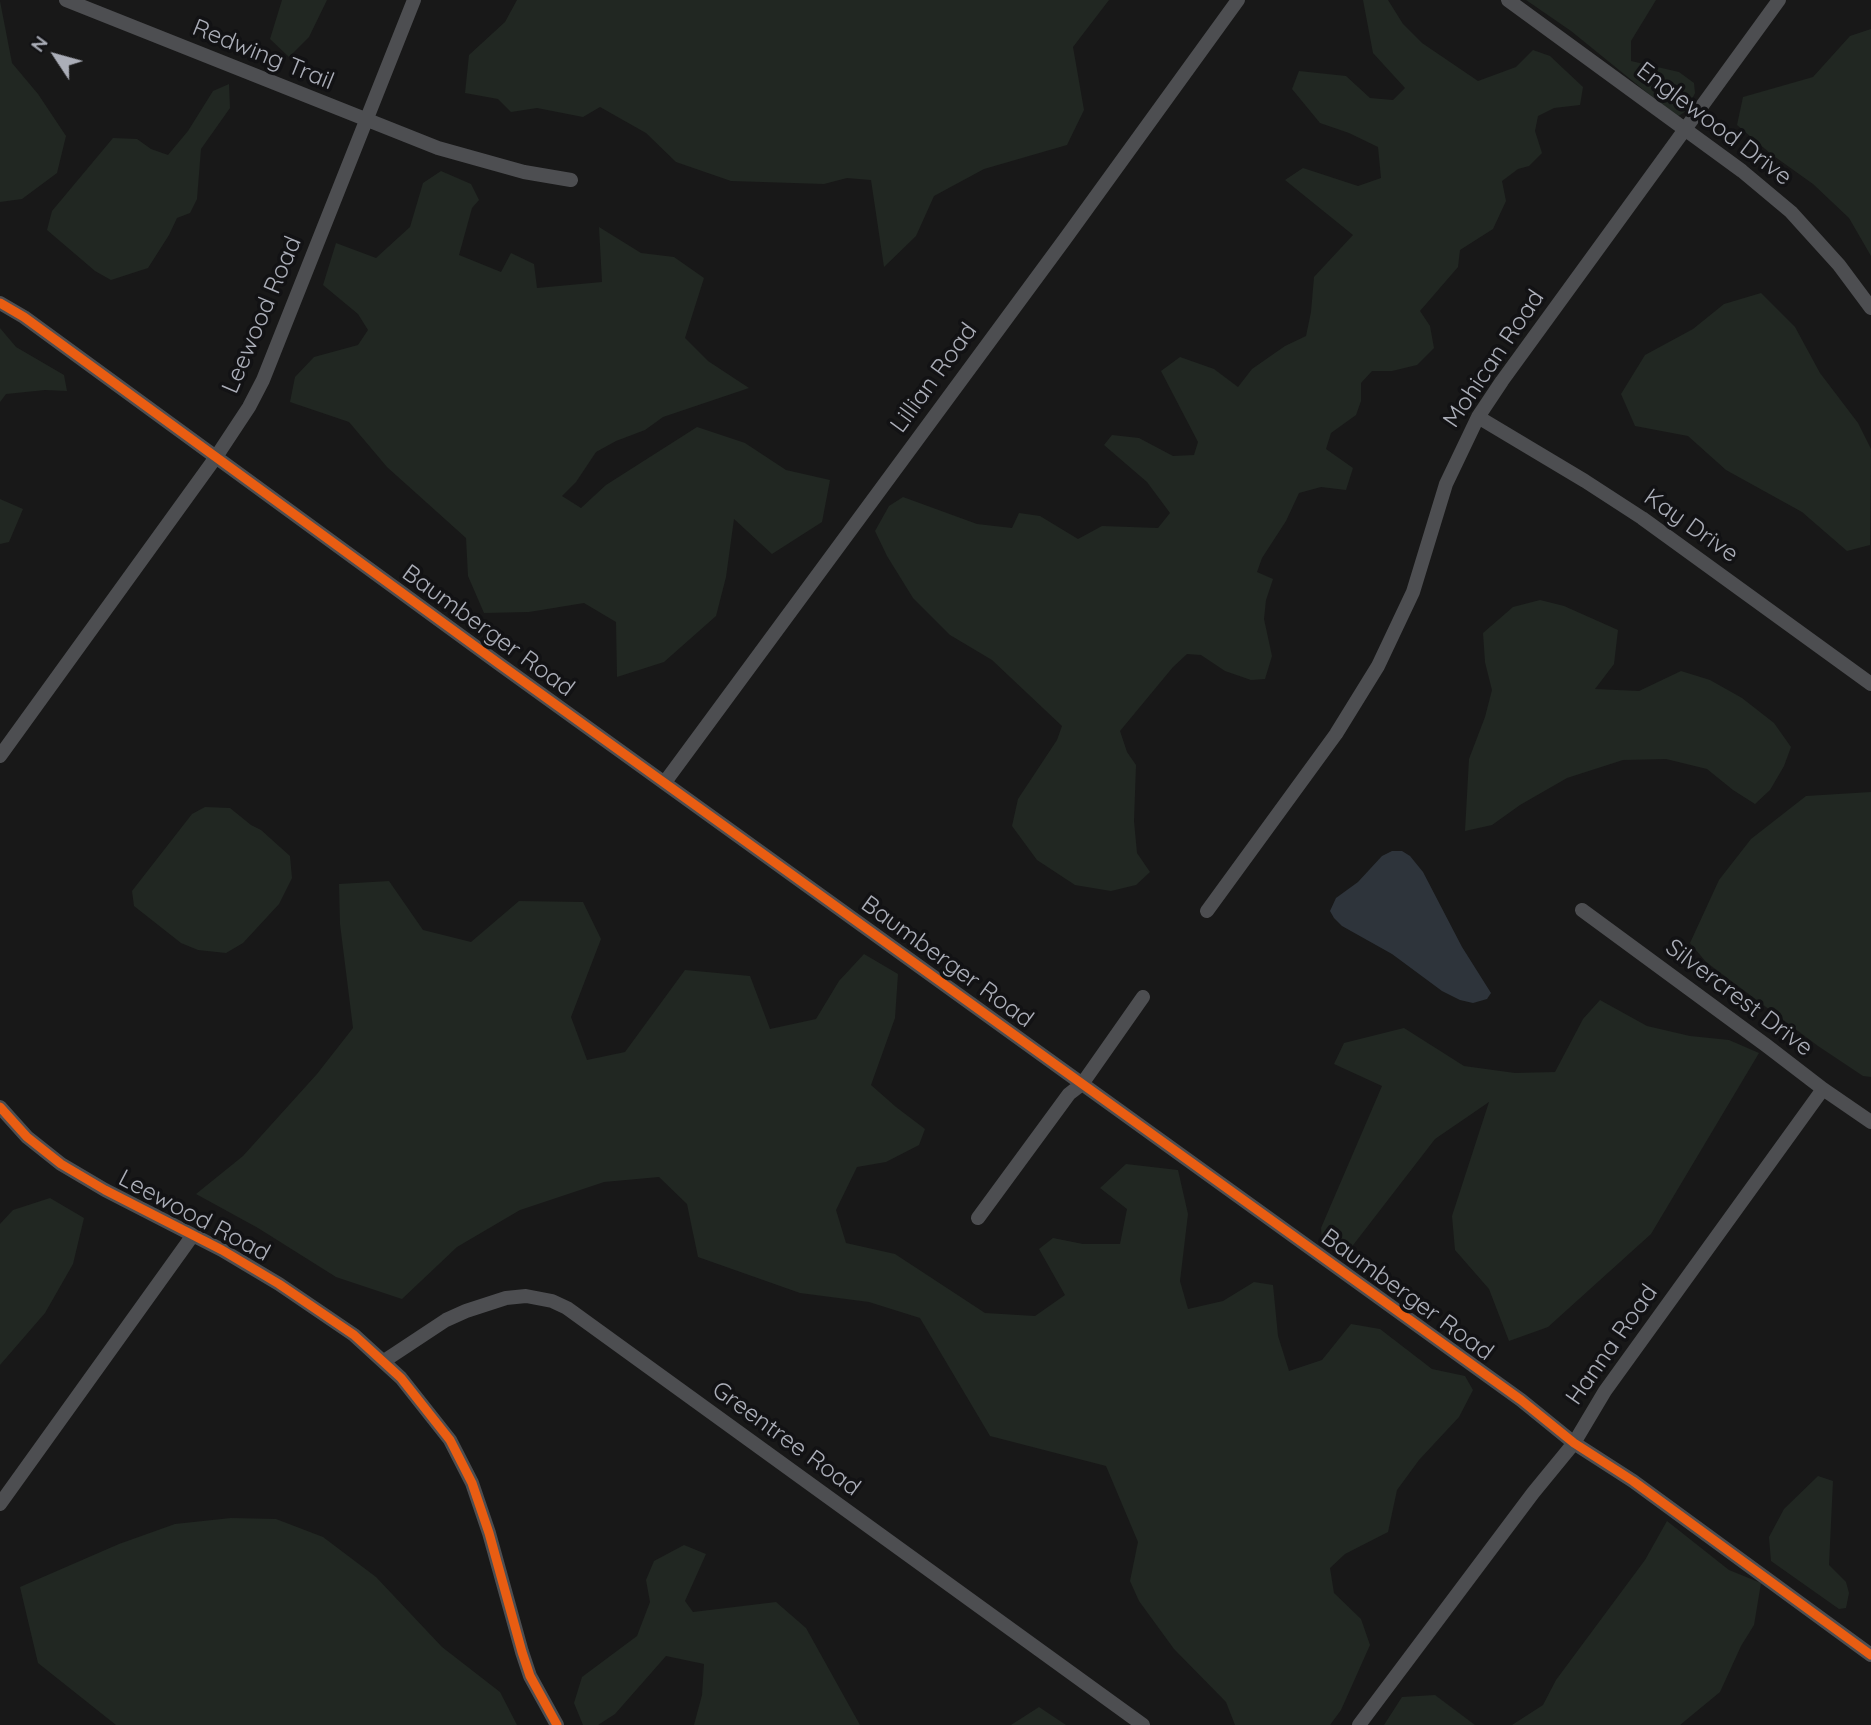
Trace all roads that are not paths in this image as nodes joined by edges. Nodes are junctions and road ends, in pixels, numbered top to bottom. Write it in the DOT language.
graph roads {
  1 [pos="65,0"];
  2 [pos="414,0"];
  3 [pos="1238,0"];
  4 [pos="1508,0"];
  5 [pos="1779,0"];
  6 [pos="366,121"];
  7 [pos="1685,130"];
  8 [pos="571,180"];
  9 [pos="0,303"];
  10 [pos="1871,308"];
  11 [pos="1478,417"];
  12 [pos="216,457"];
  13 [pos="1871,684"];
  14 [pos="0,756"];
  15 [pos="665,782"];
  16 [pos="1582,910"];
  17 [pos="1207,911"];
  18 [pos="1143,997"];
  19 [pos="1082,1084"];
  20 [pos="1823,1089"];
  21 [pos="0,1107"];
  22 [pos="1871,1122"];
  23 [pos="978,1218"];
  24 [pos="193,1235"];
  25 [pos="384,1361"];
  26 [pos="1574,1443"];
  27 [pos="0,1504"];
  28 [pos="1871,1655"];
  29 [pos="556,1725"];
  30 [pos="1143,1725"];
  31 [pos="1359,1725"];
  1 -- 6 [label="street, Redwing Trail"];
  2 -- 6 [label="street, Leewood Road"];
  3 -- 15 [label="street, Lillian Road"];
  4 -- 7 [label="street, Englewood Drive"];
  5 -- 7 [label="street, Mohican Road"];
  6 -- 8 [label="street, Redwing Trail"];
  6 -- 12 [label="street, Leewood Road"];
  7 -- 10 [label="street, Englewood Drive"];
  7 -- 11 [label="street, Mohican Road"];
  9 -- 12 [label="street, Baumberger Road"];
  11 -- 13 [label="street, Kay Drive"];
  11 -- 17 [label="street, Mohican Road"];
  12 -- 14 [label="street, Leewood Road"];
  12 -- 15 [label="street, Baumberger Road"];
  15 -- 19 [label="street, Baumberger Road"];
  16 -- 20 [label="street, Silvercrest Drive"];
  18 -- 19 [label="street"];
  19 -- 23 [label="street"];
  19 -- 26 [label="street, Baumberger Road"];
  20 -- 22 [label="street, Silvercrest Drive"];
  20 -- 26 [label="street, Hanna Road"];
  21 -- 24 [label="street, Leewood Road"];
  24 -- 25 [label="street, Leewood Road"];
  24 -- 27 [label="street"];
  25 -- 29 [label="street, Leewood Road"];
  25 -- 30 [label="street, Greentree Road"];
  26 -- 28 [label="street, Baumberger Road"];
  26 -- 31 [label="street, Hanna Road"];
}
